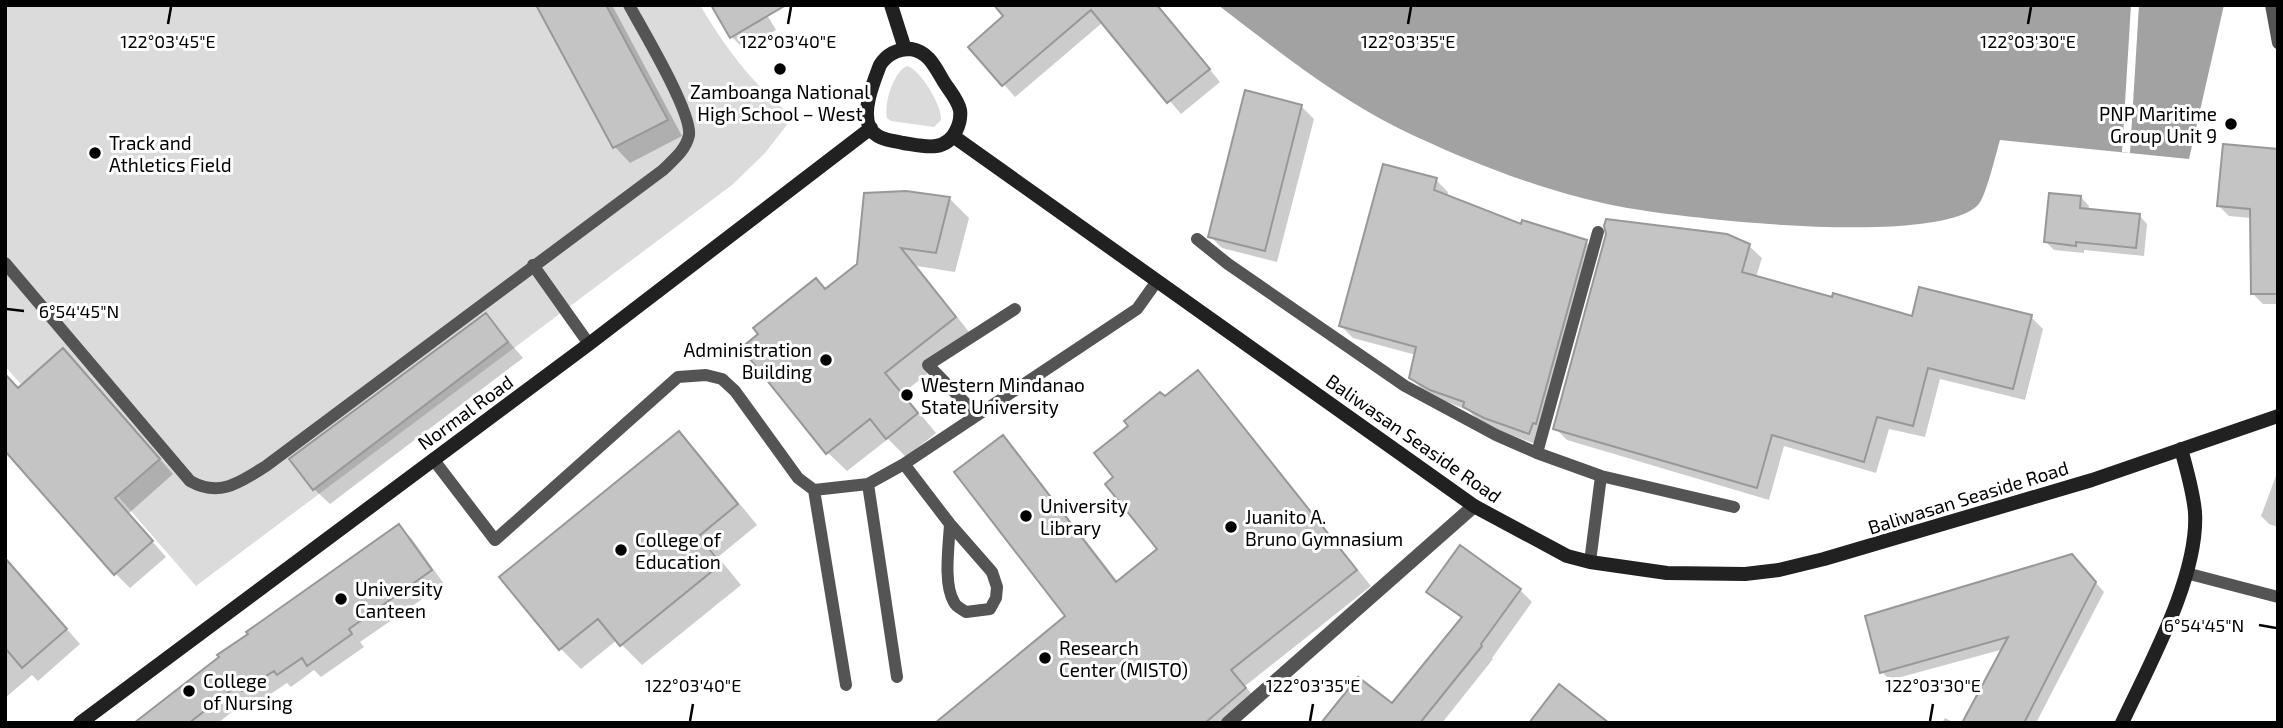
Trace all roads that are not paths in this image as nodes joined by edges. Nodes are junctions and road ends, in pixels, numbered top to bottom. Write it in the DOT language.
graph roads {
  1 [pos="629,5"];
  2 [pos="891,5"];
  3 [pos="2271,5"];
  4 [pos="2278,43"];
  5 [pos="905,49"];
  6 [pos="870,128"];
  7 [pos="953,136"];
  8 [pos="1598,232"];
  9 [pos="1197,240"];
  10 [pos="5,262"];
  11 [pos="533,265"];
  12 [pos="1157,281"];
  13 [pos="1015,309"];
  14 [pos="589,344"];
  15 [pos="977,415"];
  16 [pos="2278,416"];
  17 [pos="2181,449"];
  18 [pos="1537,453"];
  19 [pos="433,459"];
  20 [pos="904,464"];
  21 [pos="1601,476"];
  22 [pos="868,484"];
  23 [pos="814,490"];
  24 [pos="1475,506"];
  25 [pos="1734,507"];
  26 [pos="950,524"];
  27 [pos="1590,562"];
  28 [pos="2186,573"];
  29 [pos="2278,597"];
  30 [pos="897,677"];
  31 [pos="846,685"];
  32 [pos="80,723"];
  33 [pos="1228,723"];
  34 [pos="2122,723"];
  1 -- 11 [label="lane"];
  2 -- 5 [label="main road"];
  3 -- 4 [label="lane"];
  5 -- 6 [label="main road"];
  5 -- 7 [label="main road"];
  6 -- 7 [label="main road"];
  6 -- 14 [label="main road, Normal Road"];
  7 -- 12 [label="main road, Baliwasan Seaside Road"];
  8 -- 18 [label="lane"];
  9 -- 18 [label="lane"];
  10 -- 11 [label="lane"];
  11 -- 14 [label="lane"];
  12 -- 15 [label="lane"];
  12 -- 24 [label="main road, Baliwasan Seaside Road"];
  13 -- 15 [label="lane"];
  14 -- 19 [label="main road, Normal Road"];
  15 -- 20 [label="lane"];
  16 -- 17 [label="main road, Baliwasan Seaside Road"];
  17 -- 27 [label="main road, Baliwasan Seaside Road"];
  17 -- 28 [label="main road"];
  18 -- 21 [label="lane"];
  19 -- 23 [label="lane"];
  19 -- 32 [label="main road, Normal Road"];
  20 -- 22 [label="lane"];
  20 -- 26 [label="lane"];
  21 -- 25 [label="lane"];
  21 -- 27 [label="lane"];
  22 -- 23 [label="lane"];
  22 -- 30 [label="lane"];
  23 -- 31 [label="lane"];
  24 -- 27 [label="main road, Baliwasan Seaside Road"];
  24 -- 33 [label="street"];
  26 -- 26 [label="lane"];
  28 -- 29 [label="lane"];
  28 -- 34 [label="main road"];
}
